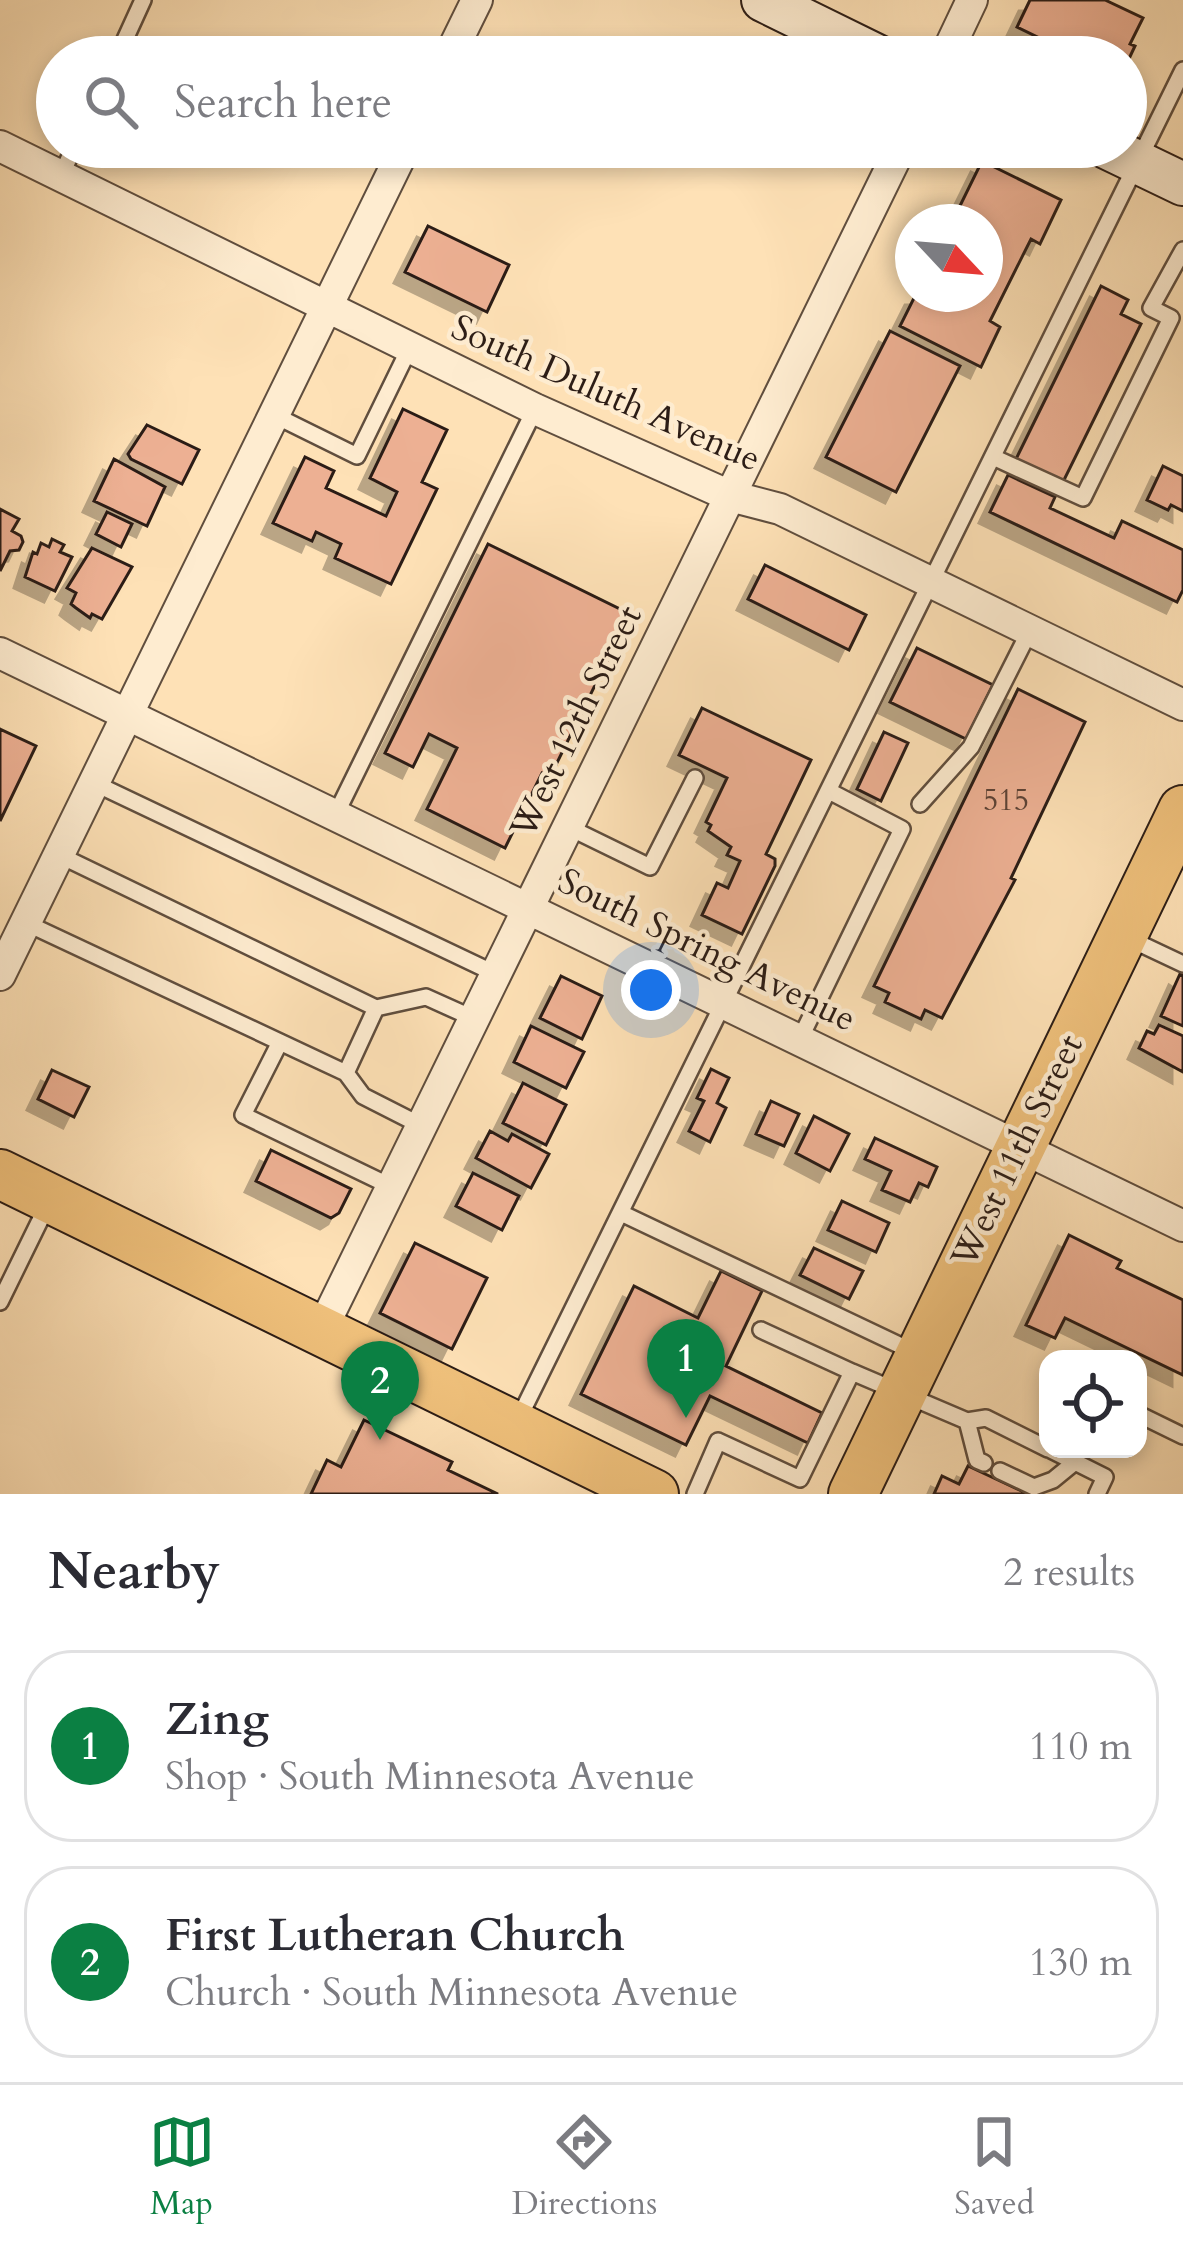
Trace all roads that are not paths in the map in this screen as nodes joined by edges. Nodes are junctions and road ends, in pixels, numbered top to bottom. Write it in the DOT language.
graph roads {
  1 [pos="143,0"];
  2 [pos="477,0"];
  3 [pos="763,0"];
  4 [pos="973,0"];
  5 [pos="126,36"];
  6 [pos="459,36"];
  7 [pos="836,36"];
  8 [pos="955,36"];
  9 [pos="1183,70"];
  10 [pos="1147,121"];
  11 [pos="0,146"];
  12 [pos="36,164"];
  13 [pos="1147,167"];
  14 [pos="45,168"];
  15 [pos="65,168"];
  16 [pos="395,168"];
  17 [pos="891,168"];
  18 [pos="1117,168"];
  19 [pos="61,176"];
  20 [pos="1183,184"];
  21 [pos="1183,250"];
  22 [pos="328,306"];
  23 [pos="410,347"];
  24 [pos="536,410"];
  25 [pos="274,415"];
  26 [pos="993,457"];
  27 [pos="730,496"];
  28 [pos="931,583"];
  29 [pos="1030,630"];
  30 [pos="0,652"];
  31 [pos="1183,704"];
  32 [pos="127,714"];
  33 [pos="695,778"];
  34 [pos="94,783"];
  35 [pos="829,791"];
  36 [pos="920,804"];
  37 [pos="1183,809"];
  38 [pos="336,814"];
  39 [pos="568,827"];
  40 [pos="59,855"];
  41 [pos="529,907"];
  42 [pos="20,925"];
  43 [pos="1121,935"];
  44 [pos="1183,964"];
  45 [pos="496,974"];
  46 [pos="0,975"];
  47 [pos="725,1002"];
  48 [pos="376,1008"];
  49 [pos="475,1019"];
  50 [pos="800,1039"];
  51 [pos="280,1042"];
  52 [pos="346,1073"];
  53 [pos="422,1126"];
  54 [pos="1018,1145"];
  55 [pos="0,1174"];
  56 [pos="392,1187"];
  57 [pos="51,1199"];
  58 [pos="621,1213"];
  59 [pos="1183,1226"];
  60 [pos="0,1302"];
  61 [pos="761,1330"];
  62 [pos="321,1331"];
  63 [pos="852,1372"];
  64 [pos="911,1372"];
  65 [pos="1147,1418"];
  66 [pos="967,1421"];
  67 [pos="515,1426"];
  68 [pos="1183,1436"];
  69 [pos="1039,1444"];
  70 [pos="1067,1458"];
  71 [pos="1075,1462"];
  72 [pos="984,1463"];
  73 [pos="1000,1471"];
  74 [pos="654,1494"];
  75 [pos="695,1494"];
  76 [pos="854,1494"];
  77 [pos="1097,1494"];
  1 -- 5 [label="lane"];
  2 -- 6 [label="street"];
  3 -- 7 [label="street"];
  4 -- 8 [label="street"];
  9 -- 10 [label="lane"];
  11 -- 12 [label="street, South Duluth Avenue"];
  13 -- 20 [label="street"];
  14 -- 19 [label="street, South Duluth Avenue"];
  15 -- 19 [label="lane"];
  16 -- 22 [label="street"];
  17 -- 27 [label="street, West 12th Street"];
  18 -- 26 [label="lane"];
  19 -- 22 [label="street, South Duluth Avenue"];
  21 -- 26 [label="lane"];
  22 -- 23 [label="street, South Duluth Avenue"];
  22 -- 25 [label="street"];
  23 -- 24 [label="street, South Duluth Avenue"];
  23 -- 25 [label="lane"];
  24 -- 27 [label="street, South Duluth Avenue"];
  24 -- 38 [label="lane"];
  25 -- 32 [label="street"];
  26 -- 28 [label="lane"];
  27 -- 28 [label="street, South Duluth Avenue"];
  27 -- 39 [label="street, West 12th Street"];
  28 -- 29 [label="street, South Duluth Avenue"];
  28 -- 35 [label="lane"];
  29 -- 31 [label="street, South Duluth Avenue"];
  29 -- 36 [label="lane"];
  30 -- 32 [label="street, South Spring Avenue"];
  32 -- 34 [label="street"];
  32 -- 38 [label="street, South Spring Avenue"];
  33 -- 39 [label="lane"];
  34 -- 40 [label="street"];
  34 -- 45 [label="lane"];
  35 -- 47 [label="lane"];
  35 -- 50 [label="lane"];
  37 -- 43 [label="main road, West 11th Street"];
  38 -- 41 [label="street, South Spring Avenue"];
  39 -- 41 [label="street, West 12th Street"];
  40 -- 42 [label="street"];
  40 -- 48 [label="lane"];
  41 -- 45 [label="street, West 12th Street"];
  41 -- 47 [label="street, South Spring Avenue"];
  42 -- 46 [label="street"];
  42 -- 51 [label="lane"];
  43 -- 44 [label="lane"];
  43 -- 54 [label="main road, West 11th Street"];
  45 -- 49 [label="street, West 12th Street"];
  47 -- 50 [label="street, South Spring Avenue"];
  47 -- 58 [label="lane"];
  48 -- 49 [label="lane"];
  48 -- 52 [label="lane"];
  49 -- 53 [label="street, West 12th Street"];
  50 -- 54 [label="street, South Spring Avenue"];
  51 -- 52 [label="lane"];
  51 -- 56 [label="lane"];
  52 -- 53 [label="lane"];
  53 -- 56 [label="street, West 12th Street"];
  54 -- 59 [label="street, South Spring Avenue"];
  54 -- 64 [label="main road, West 11th Street"];
  55 -- 57 [label="main road"];
  56 -- 62 [label="street, West 12th Street"];
  57 -- 60 [label="lane"];
  57 -- 62 [label="main road"];
  58 -- 64 [label="lane"];
  58 -- 67 [label="lane"];
  61 -- 63 [label="lane"];
  62 -- 67 [label="main road"];
  63 -- 64 [label="lane"];
  63 -- 75 [label="lane"];
  64 -- 66 [label="lane"];
  64 -- 76 [label="main road, West 11th Street"];
  65 -- 68 [label="lane"];
  66 -- 69 [label="lane"];
  66 -- 72 [label="lane"];
  67 -- 74 [label="main road"];
  70 -- 71 [label="lane"];
  71 -- 73 [label="lane"];
  71 -- 77 [label="lane"];
}
